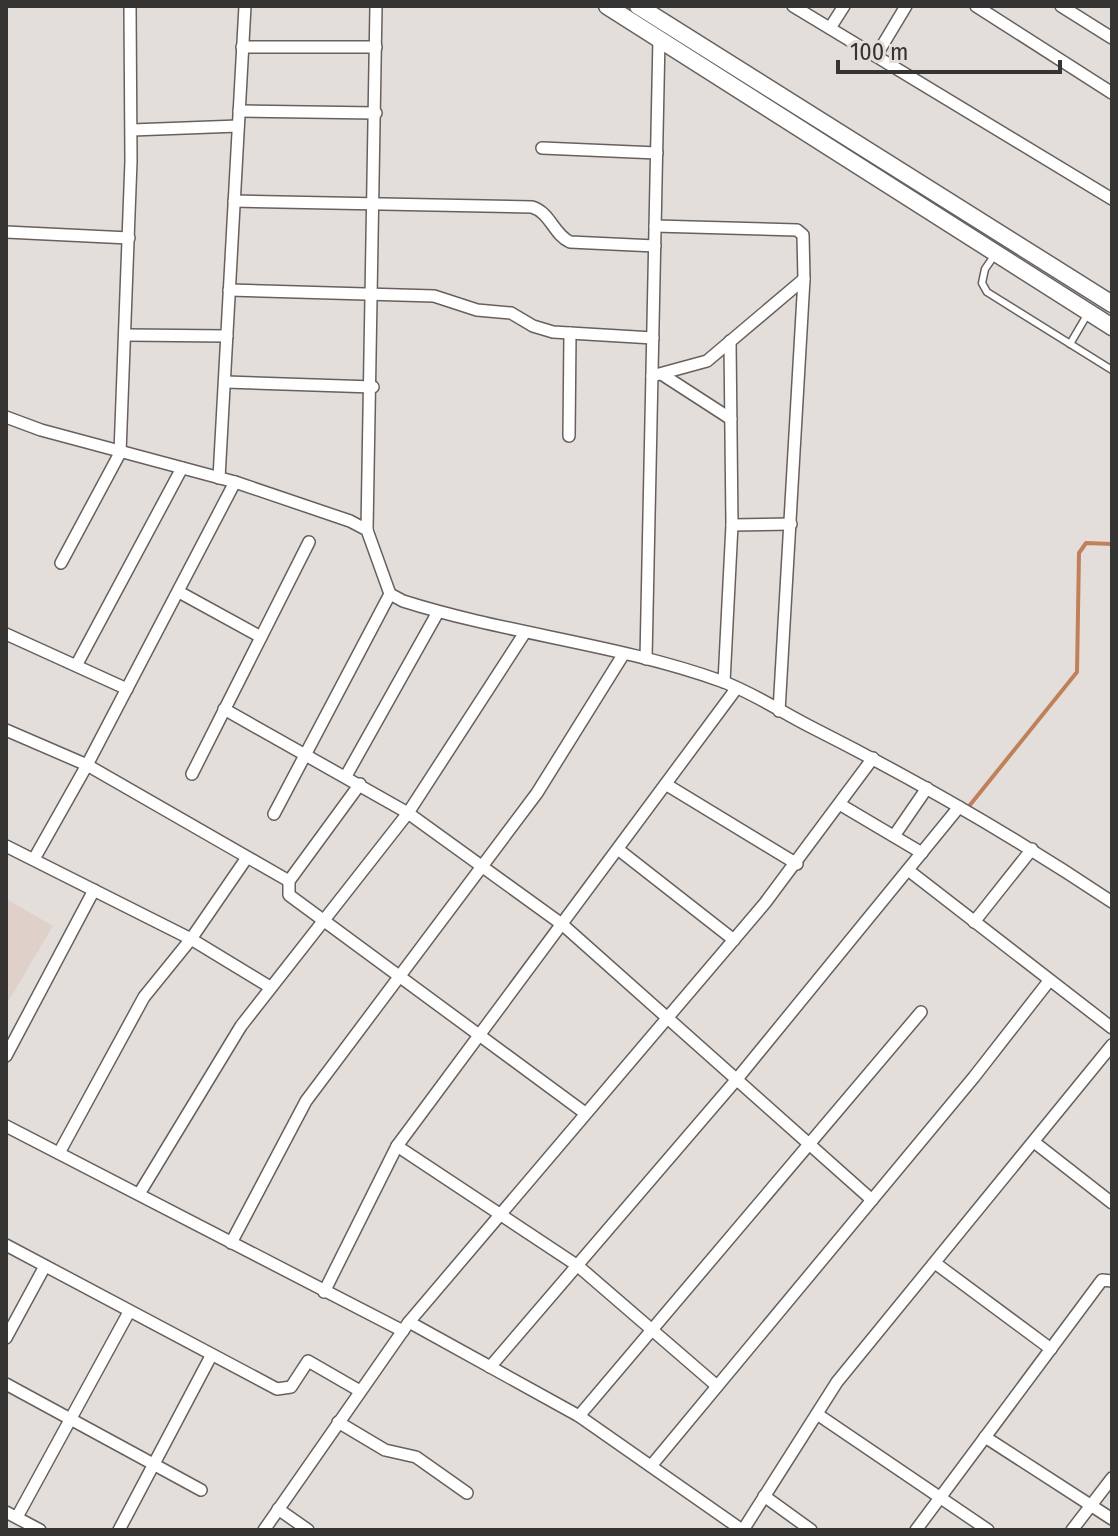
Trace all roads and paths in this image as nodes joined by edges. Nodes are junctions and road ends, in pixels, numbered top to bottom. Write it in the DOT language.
graph roads {
  1 [pos="130,6"];
  2 [pos="245,6"];
  3 [pos="376,6"];
  4 [pos="607,6"];
  5 [pos="638,6"];
  6 [pos="794,6"];
  7 [pos="844,6"];
  8 [pos="906,6"];
  9 [pos="976,6"];
  10 [pos="1061,6"];
  11 [pos="830,28"];
  12 [pos="659,38"];
  13 [pos="1112,38"];
  14 [pos="242,47"];
  15 [pos="376,47"];
  16 [pos="876,56"];
  17 [pos="1112,93"];
  18 [pos="239,111"];
  19 [pos="376,113"];
  20 [pos="238,126"];
  21 [pos="132,130"];
  22 [pos="542,148"];
  23 [pos="657,153"];
  24 [pos="1112,199"];
  25 [pos="234,201"];
  26 [pos="375,201"];
  27 [pos="655,226"];
  28 [pos="6,232"];
  29 [pos="129,238"];
  30 [pos="655,246"];
  31 [pos="996,253"];
  32 [pos="804,279"];
  33 [pos="229,290"];
  34 [pos="373,294"];
  35 [pos="1112,304"];
  36 [pos="1089,312"];
  37 [pos="1112,327"];
  38 [pos="570,333"];
  39 [pos="127,335"];
  40 [pos="227,336"];
  41 [pos="653,338"];
  42 [pos="730,341"];
  43 [pos="1070,344"];
  44 [pos="1112,370"];
  45 [pos="658,376"];
  46 [pos="226,382"];
  47 [pos="373,387"];
  48 [pos="6,417"];
  49 [pos="731,419"];
  50 [pos="569,436"];
  51 [pos="120,453"];
  52 [pos="182,468"];
  53 [pos="219,478"];
  54 [pos="235,482"];
  55 [pos="791,524"];
  56 [pos="732,525"];
  57 [pos="367,530"];
  58 [pos="309,542"];
  59 [pos="61,563"];
  60 [pos="179,592"];
  61 [pos="390,594"];
  62 [pos="438,612"];
  63 [pos="6,634"];
  64 [pos="524,634"];
  65 [pos="261,637"];
  66 [pos="623,655"];
  67 [pos="646,659"];
  68 [pos="77,664"];
  69 [pos="724,682"];
  70 [pos="127,689"];
  71 [pos="736,689"];
  72 [pos="224,709"];
  73 [pos="779,711"];
  74 [pos="6,730"];
  75 [pos="306,754"];
  76 [pos="873,758"];
  77 [pos="87,765"];
  78 [pos="192,774"];
  79 [pos="346,776"];
  80 [pos="360,784"];
  81 [pos="667,785"];
  82 [pos="927,788"];
  83 [pos="841,805"];
  84 [pos="959,807"];
  85 [pos="408,813"];
  86 [pos="274,814"];
  87 [pos="894,836"];
  88 [pos="6,846"];
  89 [pos="1032,849"];
  90 [pos="619,850"];
  91 [pos="922,853"];
  92 [pos="34,859"];
  93 [pos="246,859"];
  94 [pos="797,864"];
  95 [pos="482,868"];
  96 [pos="908,870"];
  97 [pos="289,881"];
  98 [pos="94,890"];
  99 [pos="1112,902"];
  100 [pos="324,918"];
  101 [pos="974,922"];
  102 [pos="563,925"];
  103 [pos="191,939"];
  104 [pos="734,940"];
  105 [pos="402,978"];
  106 [pos="1049,981"];
  107 [pos="270,987"];
  108 [pos="921,1012"];
  109 [pos="666,1019"];
  110 [pos="1112,1028"];
  111 [pos="478,1035"];
  112 [pos="1112,1045"];
  113 [pos="6,1056"];
  114 [pos="737,1079"];
  115 [pos="585,1113"];
  116 [pos="6,1126"];
  117 [pos="811,1142"];
  118 [pos="1034,1142"];
  119 [pos="397,1146"];
  120 [pos="59,1153"];
  121 [pos="139,1194"];
  122 [pos="872,1200"];
  123 [pos="1112,1203"];
  124 [pos="500,1212"];
  125 [pos="231,1243"];
  126 [pos="6,1245"];
  127 [pos="935,1263"];
  128 [pos="45,1266"];
  129 [pos="578,1266"];
  130 [pos="1112,1281"];
  131 [pos="324,1292"];
  132 [pos="129,1312"];
  133 [pos="406,1327"];
  134 [pos="652,1330"];
  135 [pos="6,1338"];
  136 [pos="1051,1349"];
  137 [pos="211,1356"];
  138 [pos="490,1367"];
  139 [pos="6,1384"];
  140 [pos="717,1386"];
  141 [pos="360,1391"];
  142 [pos="817,1414"];
  143 [pos="579,1416"];
  144 [pos="71,1418"];
  145 [pos="338,1422"];
  146 [pos="985,1437"];
  147 [pos="155,1465"];
  148 [pos="651,1466"];
  149 [pos="1112,1478"];
  150 [pos="201,1490"];
  151 [pos="467,1493"];
  152 [pos="764,1496"];
  153 [pos="942,1496"];
  154 [pos="1091,1504"];
  155 [pos="278,1509"];
  156 [pos="11,1514"];
  157 [pos="1112,1519"];
  158 [pos="40,1530"];
  159 [pos="119,1530"];
  160 [pos="264,1530"];
  161 [pos="308,1530"];
  162 [pos="743,1530"];
  163 [pos="811,1530"];
  164 [pos="916,1530"];
  165 [pos="988,1530"];
  166 [pos="1072,1530"];
  1 -- 21 [label="street"];
  2 -- 14 [label="street"];
  3 -- 15 [label="street"];
  4 -- 12 [label="street"];
  5 -- 35 [label="street"];
  6 -- 11 [label="street"];
  7 -- 11 [label="street"];
  8 -- 16 [label="street"];
  9 -- 17 [label="street"];
  10 -- 13 [label="street"];
  11 -- 16 [label="street"];
  12 -- 23 [label="street"];
  12 -- 31 [label="street"];
  14 -- 15 [label="street"];
  14 -- 18 [label="street"];
  15 -- 19 [label="street"];
  16 -- 24 [label="street"];
  18 -- 19 [label="street"];
  18 -- 20 [label="street"];
  19 -- 26 [label="street"];
  20 -- 21 [label="street"];
  20 -- 25 [label="street"];
  21 -- 29 [label="street"];
  22 -- 23 [label="street"];
  23 -- 27 [label="street"];
  25 -- 26 [label="street"];
  25 -- 33 [label="street"];
  26 -- 30 [label="street"];
  26 -- 34 [label="street"];
  27 -- 30 [label="street"];
  27 -- 32 [label="street"];
  28 -- 29 [label="street"];
  29 -- 39 [label="street"];
  30 -- 41 [label="street"];
  31 -- 36 [label="street"];
  31 -- 43 [label="lane"];
  32 -- 42 [label="street"];
  32 -- 55 [label="street"];
  33 -- 34 [label="street"];
  33 -- 40 [label="street"];
  34 -- 38 [label="street"];
  34 -- 47 [label="street"];
  36 -- 37 [label="street"];
  36 -- 43 [label="lane"];
  38 -- 41 [label="street"];
  38 -- 50 [label="street"];
  39 -- 40 [label="street"];
  39 -- 51 [label="street"];
  40 -- 46 [label="street"];
  41 -- 45 [label="street"];
  42 -- 45 [label="street"];
  42 -- 49 [label="street"];
  43 -- 44 [label="lane"];
  45 -- 49 [label="street"];
  45 -- 67 [label="street"];
  46 -- 47 [label="street"];
  46 -- 53 [label="street"];
  47 -- 57 [label="street"];
  48 -- 51 [label="street"];
  49 -- 56 [label="street"];
  51 -- 52 [label="street"];
  51 -- 59 [label="street"];
  52 -- 53 [label="street"];
  52 -- 68 [label="street"];
  53 -- 54 [label="street"];
  54 -- 57 [label="street"];
  54 -- 60 [label="street"];
  55 -- 56 [label="street"];
  55 -- 73 [label="street"];
  56 -- 69 [label="street"];
  57 -- 61 [label="street"];
  58 -- 65 [label="street"];
  60 -- 65 [label="street"];
  60 -- 70 [label="street"];
  61 -- 62 [label="street"];
  61 -- 75 [label="street"];
  62 -- 64 [label="street"];
  62 -- 79 [label="street"];
  63 -- 68 [label="street"];
  64 -- 66 [label="street"];
  64 -- 85 [label="street"];
  65 -- 72 [label="street"];
  66 -- 67 [label="street"];
  66 -- 95 [label="street"];
  67 -- 69 [label="street"];
  68 -- 70 [label="street"];
  69 -- 71 [label="street"];
  70 -- 77 [label="street"];
  71 -- 73 [label="street"];
  71 -- 81 [label="street"];
  72 -- 75 [label="street"];
  72 -- 78 [label="street"];
  73 -- 76 [label="street"];
  74 -- 77 [label="street"];
  75 -- 79 [label="street"];
  75 -- 86 [label="street"];
  76 -- 82 [label="street"];
  76 -- 83 [label="street"];
  77 -- 92 [label="street"];
  77 -- 93 [label="street"];
  79 -- 80 [label="street"];
  80 -- 85 [label="street"];
  80 -- 97 [label="street"];
  81 -- 90 [label="street"];
  81 -- 94 [label="street"];
  82 -- 84 [label="street"];
  82 -- 87 [label="street"];
  83 -- 87 [label="street"];
  83 -- 94 [label="street"];
  84 -- 89 [label="street"];
  84 -- 91 [label="street"];
  85 -- 95 [label="street"];
  85 -- 100 [label="street"];
  87 -- 91 [label="street"];
  88 -- 92 [label="street"];
  89 -- 99 [label="street"];
  89 -- 101 [label="street"];
  90 -- 102 [label="street"];
  90 -- 104 [label="street"];
  91 -- 96 [label="street"];
  92 -- 98 [label="street"];
  93 -- 97 [label="street"];
  93 -- 103 [label="street"];
  94 -- 104 [label="street"];
  95 -- 102 [label="street"];
  95 -- 105 [label="street"];
  96 -- 101 [label="street"];
  96 -- 114 [label="street"];
  97 -- 100 [label="street"];
  98 -- 103 [label="street"];
  98 -- 113 [label="street"];
  100 -- 105 [label="street"];
  100 -- 107 [label="street"];
  101 -- 106 [label="street"];
  102 -- 109 [label="street"];
  102 -- 111 [label="street"];
  103 -- 107 [label="street"];
  103 -- 120 [label="street"];
  104 -- 109 [label="street"];
  105 -- 111 [label="street"];
  105 -- 125 [label="street"];
  106 -- 110 [label="street"];
  106 -- 122 [label="street"];
  107 -- 121 [label="street"];
  108 -- 117 [label="street"];
  109 -- 114 [label="street"];
  109 -- 115 [label="street"];
  111 -- 115 [label="street"];
  111 -- 119 [label="street"];
  112 -- 118 [label="street"];
  114 -- 117 [label="street"];
  114 -- 129 [label="street"];
  115 -- 124 [label="street"];
  116 -- 120 [label="street"];
  117 -- 122 [label="street"];
  117 -- 134 [label="street"];
  118 -- 123 [label="street"];
  118 -- 127 [label="street"];
  119 -- 124 [label="street"];
  119 -- 131 [label="street"];
  120 -- 121 [label="street"];
  121 -- 125 [label="street"];
  122 -- 140 [label="street"];
  124 -- 129 [label="street"];
  124 -- 133 [label="street"];
  125 -- 131 [label="street"];
  126 -- 128 [label="street"];
  127 -- 136 [label="street"];
  127 -- 142 [label="street"];
  128 -- 132 [label="street"];
  128 -- 135 [label="street"];
  129 -- 134 [label="street"];
  129 -- 138 [label="street"];
  130 -- 136 [label="street"];
  131 -- 133 [label="street"];
  132 -- 137 [label="street"];
  132 -- 144 [label="street"];
  133 -- 138 [label="street"];
  133 -- 141 [label="street"];
  134 -- 140 [label="street"];
  134 -- 143 [label="street"];
  136 -- 146 [label="street"];
  137 -- 141 [label="street"];
  137 -- 147 [label="street"];
  138 -- 143 [label="street"];
  139 -- 144 [label="street"];
  140 -- 148 [label="street"];
  141 -- 145 [label="street"];
  142 -- 152 [label="street"];
  142 -- 153 [label="street"];
  143 -- 148 [label="street"];
  144 -- 147 [label="street"];
  144 -- 156 [label="street"];
  145 -- 151 [label="street"];
  145 -- 155 [label="street"];
  146 -- 153 [label="street"];
  146 -- 154 [label="street"];
  147 -- 150 [label="street"];
  147 -- 159 [label="street"];
  148 -- 162 [label="street"];
  149 -- 154 [label="street"];
  152 -- 162 [label="street"];
  152 -- 163 [label="street"];
  153 -- 164 [label="street"];
  153 -- 165 [label="street"];
  154 -- 157 [label="street"];
  154 -- 166 [label="street"];
  155 -- 160 [label="street"];
  155 -- 161 [label="street"];
  156 -- 158 [label="street"];
}
